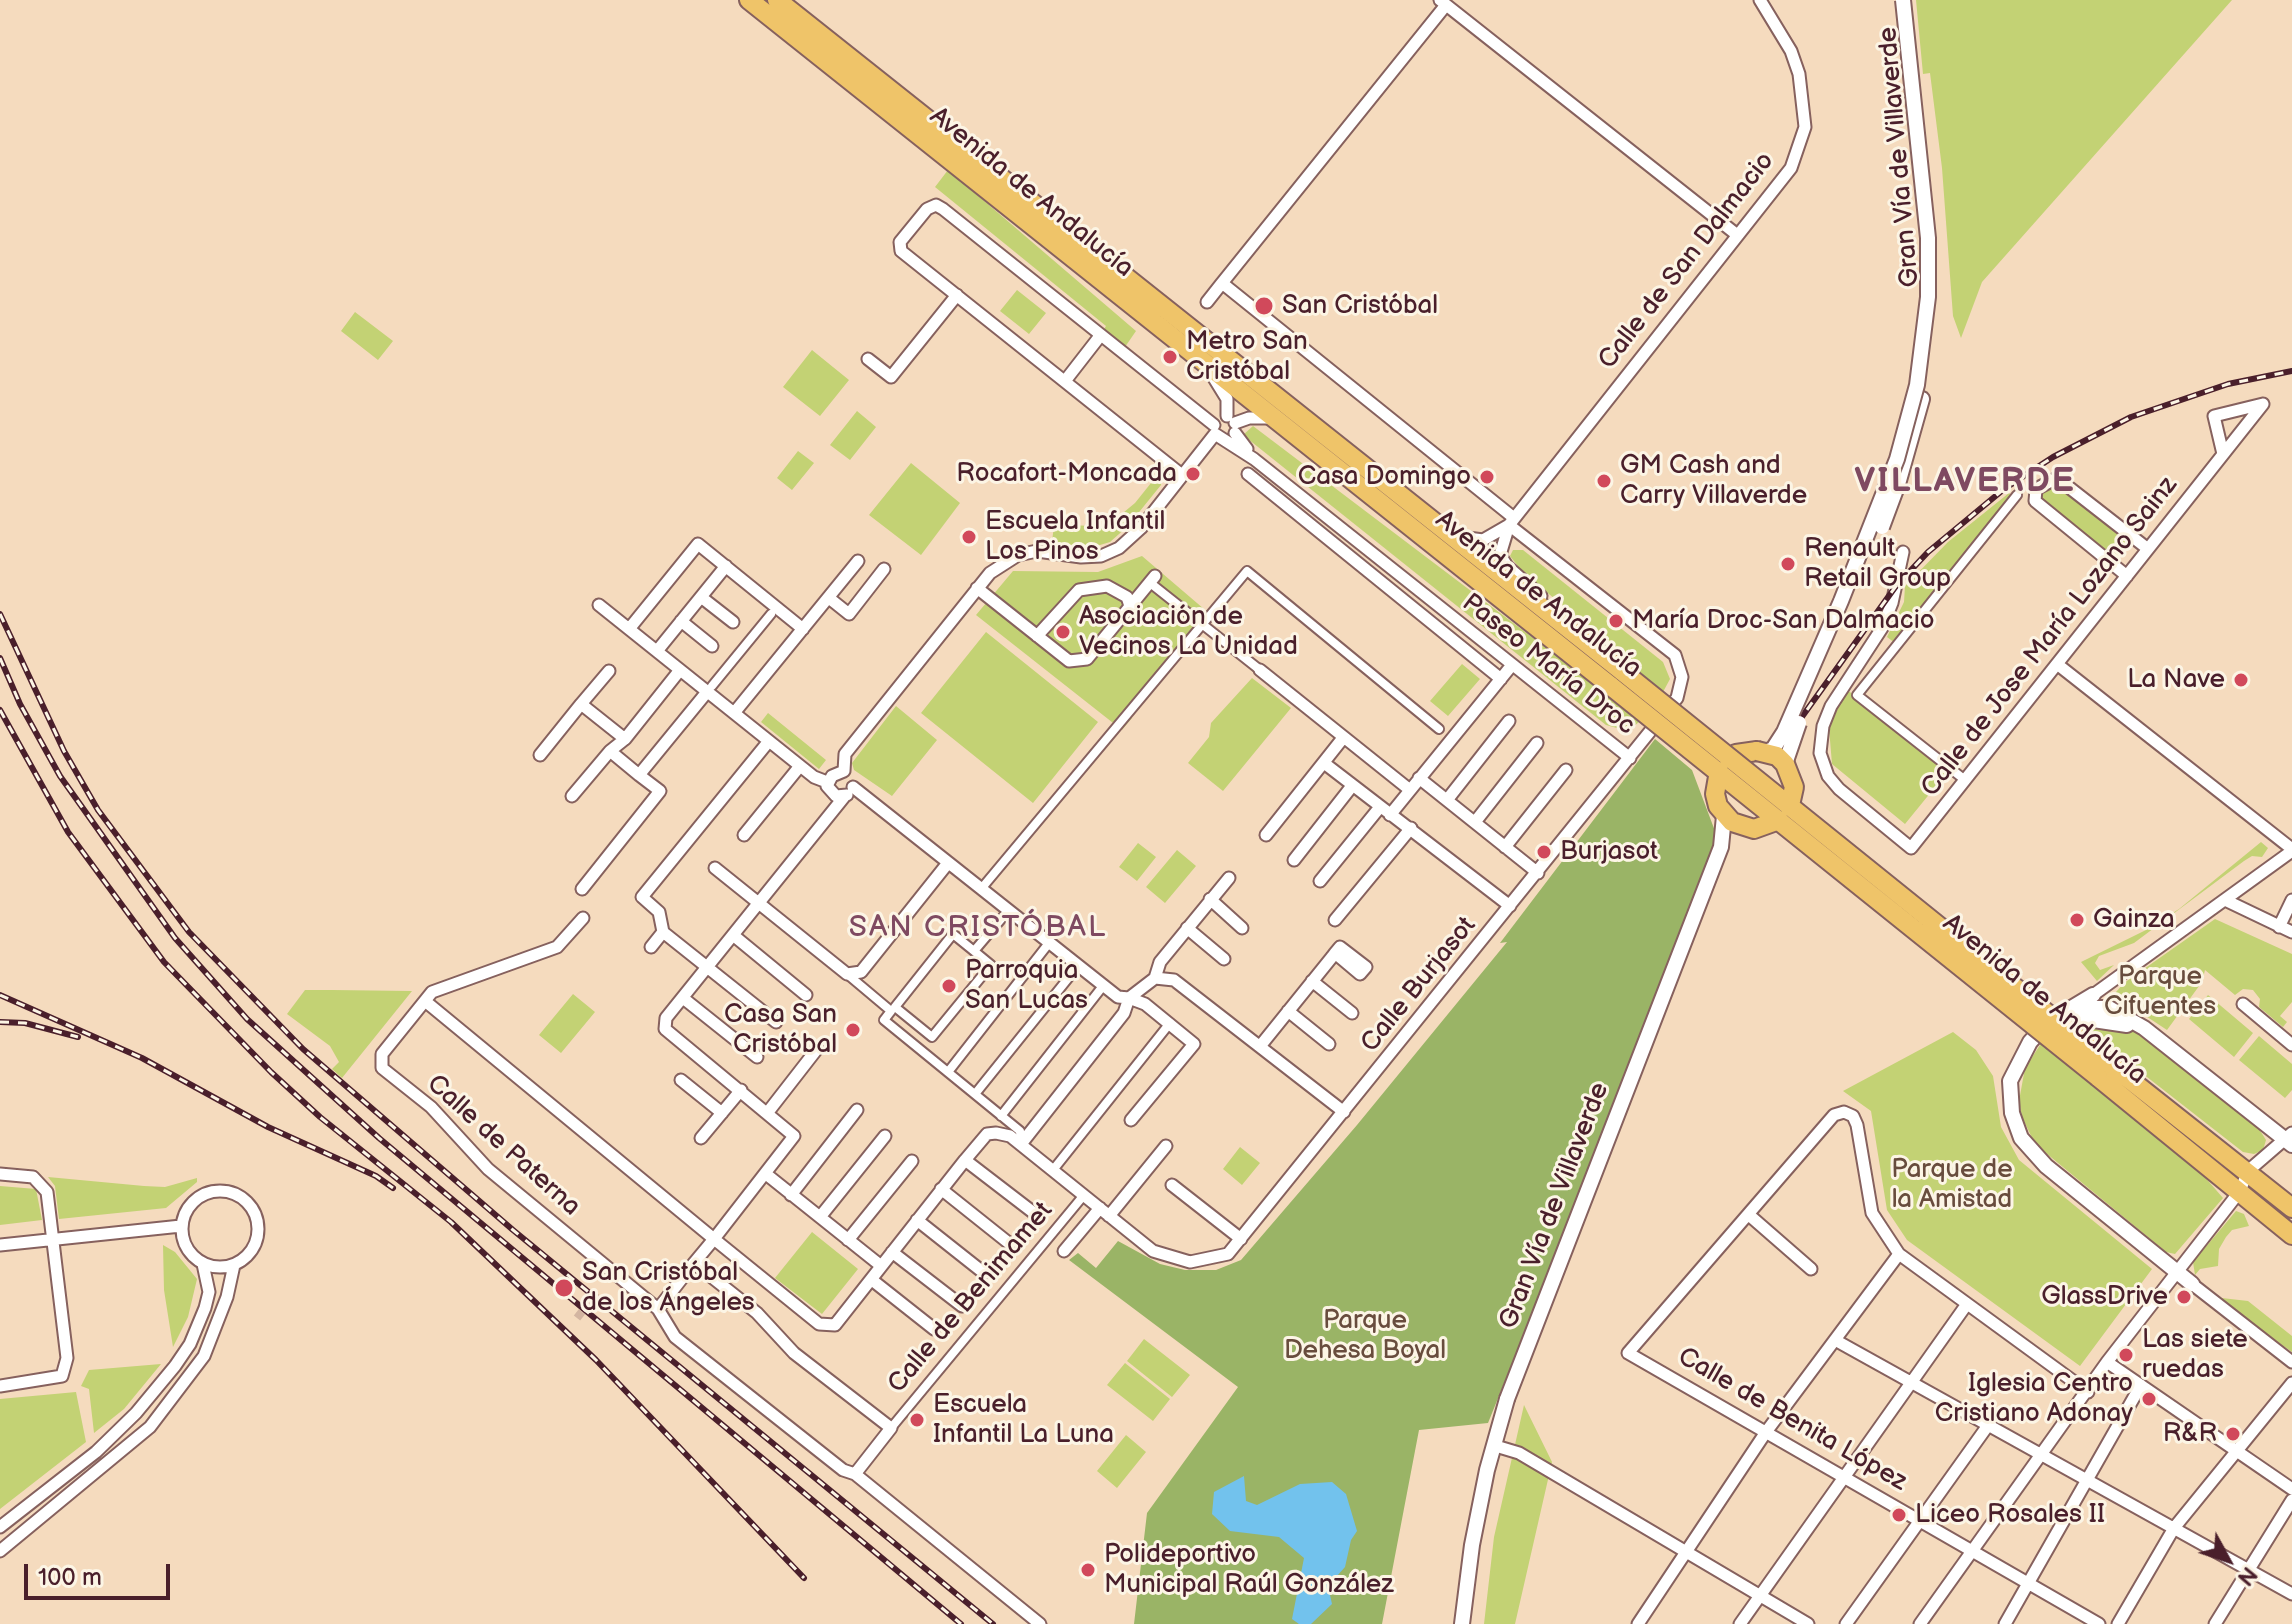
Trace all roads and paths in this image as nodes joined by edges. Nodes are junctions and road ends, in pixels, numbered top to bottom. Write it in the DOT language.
graph roads {
  1 [pos="749,0"];
  2 [pos="777,0"];
  3 [pos="1760,0"];
  4 [pos="1903,0"];
  5 [pos="1910,0"];
  6 [pos="1443,2"];
  7 [pos="1736,234"];
  8 [pos="1222,283"];
  9 [pos="957,295"];
  10 [pos="1207,302"];
  11 [pos="1100,336"];
  12 [pos="868,359"];
  13 [pos="1201,363"];
  14 [pos="1065,381"];
  15 [pos="1272,418"];
  16 [pos="1225,428"];
  17 [pos="2223,454"];
  18 [pos="1248,474"];
  19 [pos="1182,475"];
  20 [pos="2017,495"];
  21 [pos="1512,522"];
  22 [pos="1451,535"];
  23 [pos="2148,549"];
  24 [pos="1903,552"];
  25 [pos="858,561"];
  26 [pos="726,566"];
  27 [pos="884,569"];
  28 [pos="2127,576"];
  29 [pos="1152,579"];
  30 [pos="977,588"];
  31 [pos="701,597"];
  32 [pos="829,598"];
  33 [pos="599,605"];
  34 [pos="1130,606"];
  35 [pos="771,614"];
  36 [pos="681,621"];
  37 [pos="733,622"];
  38 [pos="1202,624"];
  39 [pos="629,629"];
  40 [pos="803,629"];
  41 [pos="1577,635"];
  42 [pos="1037,636"];
  43 [pos="712,646"];
  44 [pos="657,651"];
  45 [pos="2057,664"];
  46 [pos="1512,665"];
  47 [pos="680,670"];
  48 [pos="1260,670"];
  49 [pos="609,671"];
  50 [pos="1501,679"];
  51 [pos="1618,680"];
  52 [pos="1844,684"];
  53 [pos="710,689"];
  54 [pos="1857,695"];
  55 [pos="581,704"];
  56 [pos="734,713"];
  57 [pos="1509,721"];
  58 [pos="1439,729"];
  59 [pos="1343,738"];
  60 [pos="625,739"];
  61 [pos="769,741"];
  62 [pos="1537,743"];
  63 [pos="610,751"];
  64 [pos="1765,752"];
  65 [pos="540,755"];
  66 [pos="1630,758"];
  67 [pos="1324,763"];
  68 [pos="1724,764"];
  69 [pos="1785,764"];
  70 [pos="800,766"];
  71 [pos="1566,770"];
  72 [pos="844,771"];
  73 [pos="639,775"];
  74 [pos="1419,778"];
  75 [pos="1965,780"];
  76 [pos="827,782"];
  77 [pos="1352,786"];
  78 [pos="1410,790"];
  79 [pos="848,792"];
  80 [pos="572,796"];
  81 [pos="1447,800"];
  82 [pos="1385,811"];
  83 [pos="1785,813"];
  84 [pos="1724,816"];
  85 [pos="1475,822"];
  86 [pos="1741,826"];
  87 [pos="1411,828"];
  88 [pos="744,835"];
  89 [pos="1266,835"];
  90 [pos="1505,847"];
  91 [pos="2292,850"];
  92 [pos="1294,860"];
  93 [pos="948,863"];
  94 [pos="715,868"];
  95 [pos="1538,873"];
  96 [pos="1229,878"];
  97 [pos="1320,881"];
  98 [pos="582,889"];
  99 [pos="981,889"];
  100 [pos="1210,899"];
  101 [pos="2225,900"];
  102 [pos="2292,900"];
  103 [pos="758,903"];
  104 [pos="1510,906"];
  105 [pos="1008,911"];
  106 [pos="583,918"];
  107 [pos="1335,920"];
  108 [pos="2279,927"];
  109 [pos="1187,928"];
  110 [pos="1242,928"];
  111 [pos="663,932"];
  112 [pos="2292,932"];
  113 [pos="733,935"];
  114 [pos="1049,943"];
  115 [pos="651,947"];
  116 [pos="974,951"];
  117 [pos="1335,953"];
  118 [pos="1224,959"];
  119 [pos="1078,966"];
  120 [pos="707,967"];
  121 [pos="847,974"];
  122 [pos="1155,978"];
  123 [pos="1312,981"];
  124 [pos="2114,982"];
  125 [pos="1103,986"];
  126 [pos="806,995"];
  127 [pos="683,998"];
  128 [pos="1129,998"];
  129 [pos="425,1001"];
  130 [pos="2243,1004"];
  131 [pos="2099,1008"];
  132 [pos="893,1009"];
  133 [pos="1288,1011"];
  134 [pos="1352,1013"];
  135 [pos="776,1022"];
  136 [pos="1170,1023"];
  137 [pos="2030,1042"];
  138 [pos="1329,1044"];
  139 [pos="1261,1045"];
  140 [pos="2292,1045"];
  141 [pos="817,1049"];
  142 [pos="757,1057"];
  143 [pos="2104,1070"];
  144 [pos="948,1072"];
  145 [pos="681,1080"];
  146 [pos="741,1090"];
  147 [pos="975,1094"];
  148 [pos="857,1110"];
  149 [pos="768,1112"];
  150 [pos="1344,1112"];
  151 [pos="722,1113"];
  152 [pos="1001,1116"];
  153 [pos="1131,1120"];
  154 [pos="885,1136"];
  155 [pos="701,1138"];
  156 [pos="2290,1139"];
  157 [pos="1021,1144"];
  158 [pos="1166,1146"];
  159 [pos="965,1160"];
  160 [pos="912,1161"];
  161 [pos="1053,1170"];
  162 [pos="2248,1171"];
  163 [pos="0,1174"];
  164 [pos="766,1174"];
  165 [pos="1172,1185"];
  166 [pos="941,1189"];
  167 [pos="2240,1191"];
  168 [pos="791,1195"];
  169 [pos="1084,1195"];
  170 [pos="2292,1208"];
  171 [pos="1105,1212"];
  172 [pos="1034,1213"];
  173 [pos="1749,1215"];
  174 [pos="820,1217"];
  175 [pos="917,1220"];
  176 [pos="181,1226"];
  177 [pos="2292,1235"];
  178 [pos="714,1239"];
  179 [pos="1241,1239"];
  180 [pos="53,1240"];
  181 [pos="848,1240"];
  182 [pos="1010,1244"];
  183 [pos="0,1245"];
  184 [pos="1064,1251"];
  185 [pos="892,1252"];
  186 [pos="1899,1254"];
  187 [pos="694,1263"];
  188 [pos="203,1264"];
  189 [pos="234,1265"];
  190 [pos="880,1265"];
  191 [pos="1811,1269"];
  192 [pos="2175,1271"];
  193 [pos="984,1273"];
  194 [pos="872,1280"];
  195 [pos="2192,1284"];
  196 [pos="1967,1304"];
  197 [pos="962,1306"];
  198 [pos="658,1309"];
  199 [pos="934,1329"];
  200 [pos="1835,1340"];
  201 [pos="2107,1362"];
  202 [pos="2292,1362"];
  203 [pos="1909,1382"];
  204 [pos="2292,1383"];
  205 [pos="2141,1385"];
  206 [pos="0,1386"];
  207 [pos="2088,1392"];
  208 [pos="1510,1401"];
  209 [pos="1989,1424"];
  210 [pos="891,1428"];
  211 [pos="1766,1432"];
  212 [pos="1499,1447"];
  213 [pos="2237,1450"];
  214 [pos="2042,1453"];
  215 [pos="855,1474"];
  216 [pos="1846,1476"];
  217 [pos="2088,1479"];
  218 [pos="2292,1489"];
  219 [pos="2292,1500"];
  220 [pos="1922,1519"];
  221 [pos="0,1527"];
  222 [pos="2174,1528"];
  223 [pos="1970,1549"];
  224 [pos="0,1551"];
  225 [pos="1684,1553"];
  226 [pos="2249,1569"];
  227 [pos="2028,1584"];
  228 [pos="2292,1594"];
  229 [pos="1759,1597"];
  230 [pos="1040,1624"];
  231 [pos="1462,1624"];
  232 [pos="1469,1624"];
  233 [pos="1638,1624"];
  234 [pos="1740,1624"];
  235 [pos="1808,1624"];
  236 [pos="1846,1624"];
  237 [pos="1920,1624"];
  238 [pos="2005,1624"];
  239 [pos="2099,1624"];
  240 [pos="2118,1624"];
  241 [pos="2215,1624"];
  1 -- 13 [label="main road, Avenida de Andalucía"];
  2 -- 22 [label="main road, Avenida de Andalucía"];
  3 -- 7 [label="street, Calle de San Dalmacio"];
  4 -- 64 [label="street, Gran Vía de Villaverde, bridge"];
  5 -- 69 [label="street, Gran Vía de Villaverde, bridge"];
  6 -- 7 [label="street"];
  6 -- 8 [label="street"];
  7 -- 21 [label="street, Calle de San Dalmacio"];
  8 -- 10 [label="street"];
  8 -- 21 [label="street, Paseo María Droc"];
  9 -- 11 [label="street, Paseo María Droc"];
  9 -- 12 [label="street"];
  9 -- 14 [label="street"];
  11 -- 14 [label="street"];
  11 -- 16 [label="street, Paseo María Droc"];
  13 -- 15 [label="main road, Avenida de Andalucía"];
  13 -- 16 [label="street"];
  14 -- 19 [label="street"];
  15 -- 16 [label="street"];
  15 -- 51 [label="main road, Avenida de Andalucía"];
  16 -- 19 [label="street"];
  16 -- 46 [label="street, Paseo María Droc"];
  17 -- 17 [label="street, Calle de Jose María Lozano Sainz"];
  17 -- 23 [label="street, Calle de Jose María Lozano Sainz"];
  18 -- 50 [label="street, Paseo María Droc"];
  19 -- 30 [label="street"];
  20 -- 54 [label="street"];
  21 -- 22 [label="street"];
  21 -- 41 [label="street"];
  21 -- 66 [label="street, Paseo María Droc"];
  22 -- 41 [label="main road, Avenida de Andalucía"];
  23 -- 28 [label="street, Calle de Jose María Lozano Sainz"];
  23 -- 28 [label="street"];
  24 -- 52 [label="street"];
  25 -- 32 [label="street"];
  26 -- 31 [label="street"];
  26 -- 39 [label="street"];
  26 -- 40 [label="street"];
  27 -- 32 [label="street"];
  28 -- 45 [label="street, Calle de Jose María Lozano Sainz"];
  29 -- 34 [label="street"];
  29 -- 38 [label="street"];
  30 -- 42 [label="street"];
  30 -- 72 [label="street"];
  31 -- 36 [label="street"];
  31 -- 37 [label="street"];
  32 -- 40 [label="street"];
  33 -- 39 [label="street"];
  34 -- 42 [label="street"];
  34 -- 42 [label="street"];
  35 -- 53 [label="street"];
  36 -- 43 [label="street"];
  36 -- 44 [label="street"];
  38 -- 48 [label="street"];
  38 -- 58 [label="street"];
  38 -- 99 [label="street"];
  39 -- 44 [label="street"];
  40 -- 56 [label="street"];
  41 -- 51 [label="main road, Avenida de Andalucía"];
  44 -- 47 [label="street"];
  45 -- 75 [label="street, Calle de Jose María Lozano Sainz"];
  45 -- 91 [label="street"];
  46 -- 50 [label="street"];
  46 -- 66 [label="street, Paseo María Droc"];
  47 -- 53 [label="street"];
  47 -- 60 [label="street"];
  48 -- 59 [label="street"];
  49 -- 55 [label="street"];
  50 -- 74 [label="street"];
  51 -- 68 [label="main road, Avenida de Andalucía, bridge"];
  52 -- 54 [label="street"];
  52 -- 75 [label="street, Calle de Jose María Lozano Sainz"];
  53 -- 56 [label="street"];
  53 -- 73 [label="street"];
  54 -- 75 [label="street"];
  55 -- 60 [label="street"];
  55 -- 65 [label="street"];
  56 -- 61 [label="street"];
  57 -- 81 [label="street"];
  59 -- 67 [label="street"];
  59 -- 78 [label="street"];
  60 -- 63 [label="street"];
  61 -- 70 [label="street"];
  61 -- 111 [label="street"];
  62 -- 85 [label="street"];
  63 -- 73 [label="street"];
  63 -- 80 [label="street"];
  64 -- 68 [label="main road, bridge"];
  64 -- 69 [label="main road, bridge"];
  66 -- 95 [label="street, Calle Burjasot"];
  67 -- 77 [label="street"];
  67 -- 89 [label="street"];
  68 -- 83 [label="main road, Avenida de Andalucía, bridge"];
  68 -- 84 [label="main road, bridge"];
  69 -- 83 [label="main road, bridge"];
  70 -- 76 [label="street"];
  70 -- 88 [label="street"];
  71 -- 90 [label="street"];
  72 -- 76 [label="street"];
  72 -- 79 [label="street"];
  73 -- 98 [label="street"];
  74 -- 78 [label="street"];
  74 -- 81 [label="street"];
  76 -- 79 [label="street"];
  77 -- 82 [label="street"];
  77 -- 92 [label="street"];
  78 -- 82 [label="street"];
  79 -- 93 [label="street"];
  79 -- 103 [label="street"];
  81 -- 85 [label="street"];
  82 -- 87 [label="street"];
  82 -- 97 [label="street"];
  83 -- 86 [label="main road, bridge"];
  83 -- 143 [label="main road, Avenida de Andalucía, bridge"];
  84 -- 86 [label="main road, bridge"];
  84 -- 208 [label="street, Gran Vía de Villaverde, bridge"];
  85 -- 90 [label="street"];
  86 -- 208 [label="street, Gran Vía de Villaverde"];
  87 -- 104 [label="street"];
  87 -- 107 [label="street"];
  90 -- 95 [label="street"];
  91 -- 101 [label="street"];
  93 -- 99 [label="street"];
  93 -- 121 [label="street"];
  94 -- 103 [label="street"];
  95 -- 104 [label="street, Calle Burjasot"];
  96 -- 100 [label="street"];
  99 -- 105 [label="street"];
  100 -- 109 [label="street"];
  100 -- 110 [label="street"];
  101 -- 108 [label="street"];
  101 -- 124 [label="street"];
  102 -- 108 [label="street"];
  103 -- 113 [label="street"];
  103 -- 121 [label="street"];
  104 -- 150 [label="street, Calle Burjasot"];
  105 -- 114 [label="street"];
  105 -- 116 [label="street"];
  106 -- 129 [label="street, Calle de Paterna"];
  108 -- 112 [label="street"];
  109 -- 118 [label="street"];
  109 -- 122 [label="street"];
  111 -- 115 [label="street"];
  111 -- 120 [label="street"];
  113 -- 120 [label="street"];
  113 -- 126 [label="street"];
  114 -- 119 [label="street"];
  114 -- 144 [label="street"];
  116 -- 132 [label="street"];
  116 -- 132 [label="street"];
  117 -- 123 [label="street"];
  119 -- 125 [label="street"];
  119 -- 147 [label="street"];
  120 -- 127 [label="street"];
  120 -- 135 [label="street"];
  121 -- 132 [label="street"];
  122 -- 128 [label="street"];
  122 -- 139 [label="street"];
  123 -- 133 [label="street"];
  123 -- 134 [label="street"];
  124 -- 131 [label="street"];
  124 -- 131 [label="street"];
  125 -- 128 [label="street"];
  125 -- 152 [label="street"];
  127 -- 142 [label="street"];
  127 -- 146 [label="street"];
  128 -- 136 [label="street"];
  128 -- 157 [label="street"];
  129 -- 178 [label="street"];
  129 -- 198 [label="street, Calle de Paterna"];
  130 -- 140 [label="street"];
  131 -- 137 [label="street"];
  131 -- 137 [label="street"];
  131 -- 156 [label="street"];
  132 -- 144 [label="street"];
  133 -- 138 [label="street"];
  133 -- 139 [label="street"];
  136 -- 153 [label="street"];
  136 -- 161 [label="street, Calle de Benimamet"];
  137 -- 192 [label="street"];
  139 -- 150 [label="street"];
  141 -- 149 [label="street"];
  143 -- 162 [label="main road, Avenida de Andalucía"];
  143 -- 167 [label="main road, Avenida de Andalucía"];
  144 -- 147 [label="street"];
  145 -- 151 [label="street"];
  146 -- 149 [label="street"];
  146 -- 151 [label="street"];
  147 -- 152 [label="street"];
  148 -- 168 [label="street"];
  149 -- 164 [label="street"];
  150 -- 179 [label="street, Calle Burjasot"];
  151 -- 155 [label="street"];
  152 -- 157 [label="street"];
  154 -- 174 [label="street"];
  156 -- 162 [label="street"];
  157 -- 159 [label="street"];
  157 -- 161 [label="street, Calle Burjasot"];
  158 -- 171 [label="street"];
  159 -- 166 [label="street"];
  159 -- 172 [label="street, Calle de Benimamet"];
  160 -- 181 [label="street"];
  161 -- 169 [label="street, Calle Burjasot"];
  162 -- 167 [label="street"];
  162 -- 170 [label="main road, Avenida de Andalucía"];
  163 -- 180 [label="street"];
  164 -- 168 [label="street"];
  164 -- 178 [label="street"];
  165 -- 179 [label="street"];
  166 -- 175 [label="street"];
  166 -- 182 [label="street, Calle de Benimamet"];
  167 -- 177 [label="main road, Avenida de Andalucía"];
  167 -- 192 [label="street"];
  168 -- 174 [label="street"];
  169 -- 171 [label="street, Calle Burjasot"];
  169 -- 210 [label="street, Calle de Benimamet"];
  171 -- 179 [label="street, Calle Burjasot"];
  171 -- 184 [label="street, Calle de Benimamet"];
  173 -- 186 [label="street"];
  173 -- 191 [label="street"];
  173 -- 211 [label="street, Calle de Benita López"];
  174 -- 181 [label="street"];
  175 -- 185 [label="street"];
  175 -- 193 [label="street, Calle de Benimamet"];
  176 -- 180 [label="street"];
  176 -- 188 [label="street"];
  176 -- 189 [label="street"];
  178 -- 187 [label="street"];
  178 -- 194 [label="street"];
  180 -- 183 [label="street"];
  180 -- 206 [label="street"];
  181 -- 190 [label="street"];
  185 -- 190 [label="street"];
  185 -- 197 [label="street, Calle de Benimamet"];
  186 -- 196 [label="street"];
  186 -- 200 [label="street"];
  187 -- 198 [label="street"];
  187 -- 210 [label="street, Calle de Benimamet"];
  188 -- 189 [label="street"];
  188 -- 221 [label="street"];
  189 -- 224 [label="street"];
  190 -- 194 [label="street"];
  192 -- 195 [label="street"];
  192 -- 201 [label="street"];
  194 -- 199 [label="street, Calle de Benimamet"];
  195 -- 202 [label="street"];
  196 -- 203 [label="street"];
  196 -- 207 [label="street"];
  198 -- 215 [label="street"];
  200 -- 203 [label="street"];
  200 -- 211 [label="street"];
  201 -- 205 [label="street"];
  201 -- 207 [label="street"];
  203 -- 209 [label="street"];
  203 -- 216 [label="street"];
  204 -- 213 [label="street"];
  205 -- 213 [label="street"];
  205 -- 217 [label="street"];
  207 -- 214 [label="street"];
  208 -- 212 [label="street, Gran Vía de Villaverde"];
  208 -- 231 [label="street, Gran Vía de Villaverde"];
  209 -- 214 [label="street"];
  209 -- 220 [label="street"];
  210 -- 215 [label="street, Calle de Benimamet"];
  211 -- 216 [label="street, Calle de Benita López"];
  211 -- 225 [label="street"];
  212 -- 225 [label="street"];
  212 -- 232 [label="street, Gran Vía de Villaverde"];
  213 -- 218 [label="street"];
  213 -- 222 [label="street"];
  214 -- 217 [label="street"];
  214 -- 223 [label="street"];
  215 -- 230 [label="street"];
  216 -- 220 [label="street, Calle de Benita López"];
  216 -- 229 [label="street"];
  217 -- 222 [label="street"];
  217 -- 227 [label="street"];
  219 -- 226 [label="street"];
  220 -- 223 [label="street, Calle de Benita López"];
  220 -- 236 [label="street"];
  222 -- 226 [label="street"];
  222 -- 240 [label="street"];
  223 -- 227 [label="street, Calle de Benita López"];
  223 -- 237 [label="street"];
  225 -- 229 [label="street"];
  225 -- 233 [label="street"];
  226 -- 228 [label="street"];
  226 -- 241 [label="street"];
  227 -- 238 [label="street"];
  227 -- 239 [label="street, Calle de Benita López"];
  229 -- 234 [label="street"];
  229 -- 235 [label="street"];
}
